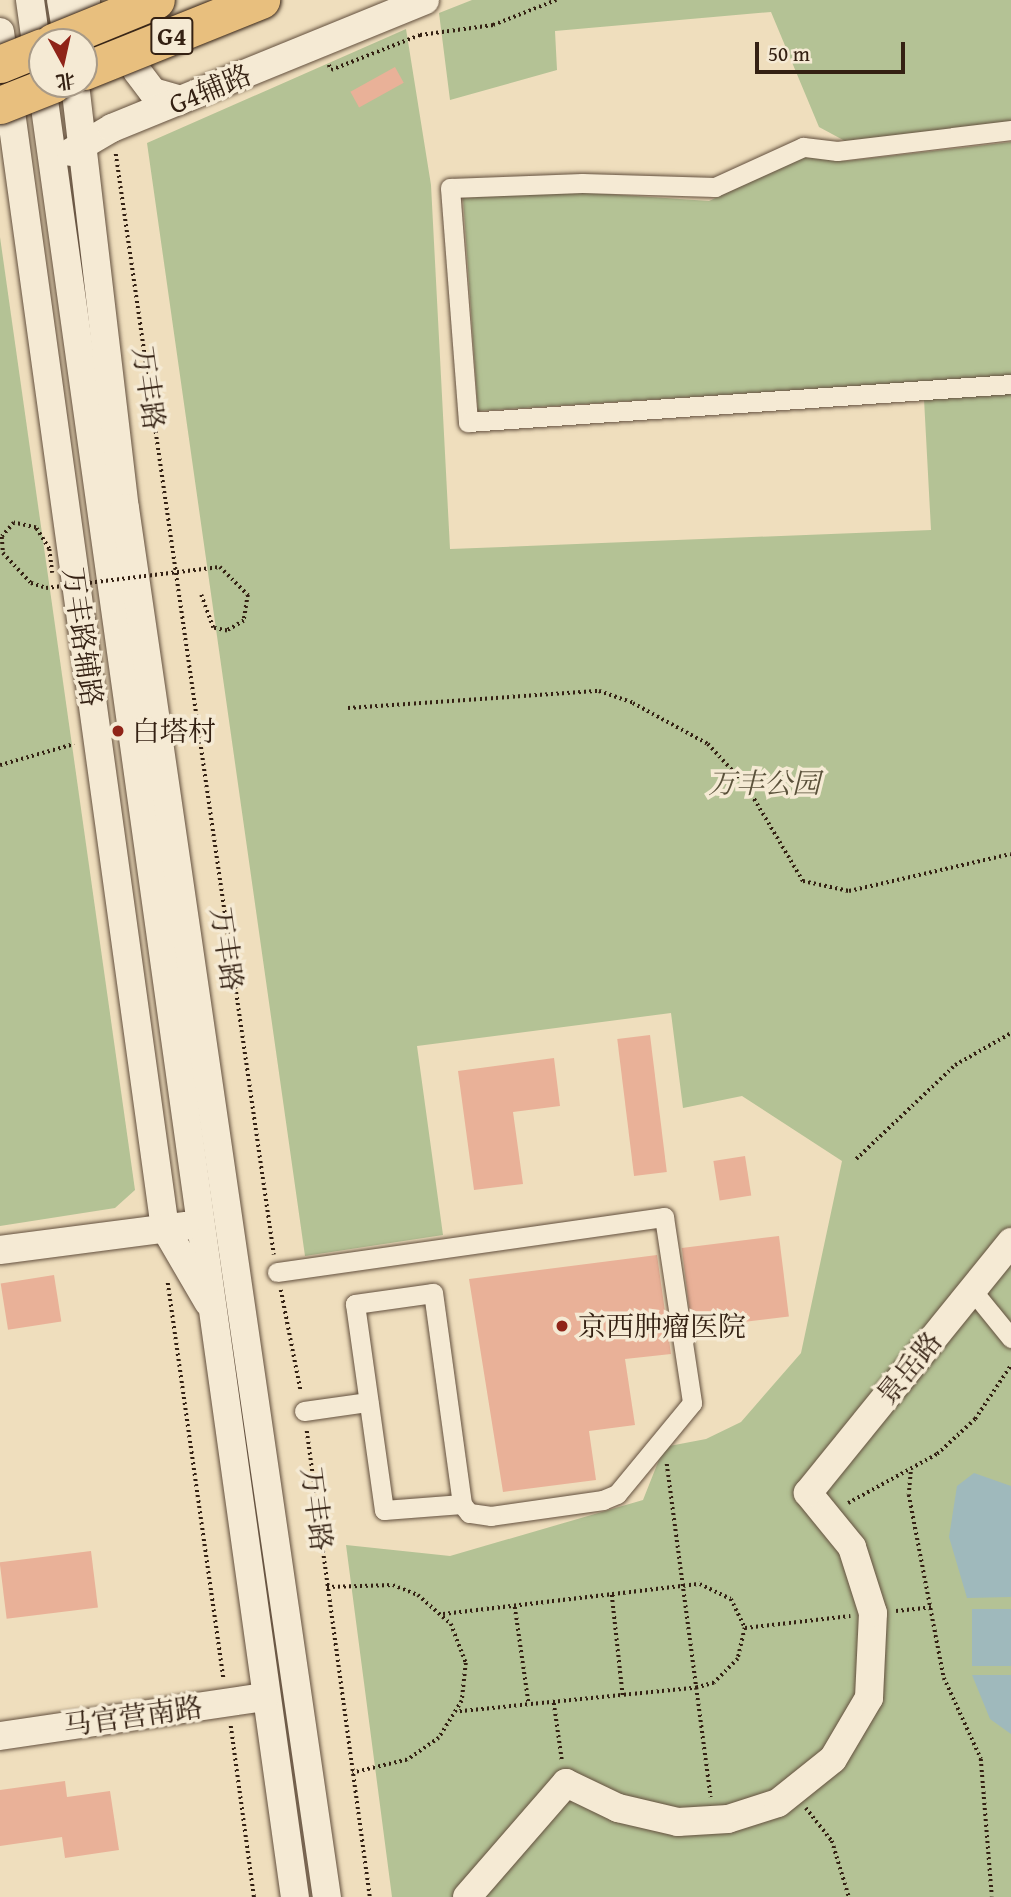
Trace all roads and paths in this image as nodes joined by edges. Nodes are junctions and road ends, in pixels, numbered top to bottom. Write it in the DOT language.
graph roads {
  1 [pos="30,0"];
  2 [pos="61,0"];
  3 [pos="86,0"];
  4 [pos="130,0"];
  5 [pos="156,0"];
  6 [pos="261,0"];
  7 [pos="425,0"];
  8 [pos="556,0"];
  9 [pos="58,28"];
  10 [pos="66,28"];
  11 [pos="87,28"];
  12 [pos="0,32"];
  13 [pos="325,42"];
  14 [pos="28,52"];
  15 [pos="0,64"];
  16 [pos="98,65"];
  17 [pos="28,94"];
  18 [pos="77,98"];
  19 [pos="181,100"];
  20 [pos="0,105"];
  21 [pos="112,128"];
  22 [pos="1011,130"];
  23 [pos="85,144"];
  24 [pos="53,163"];
  25 [pos="11,183"];
  26 [pos="1011,384"];
  27 [pos="51,573"];
  28 [pos="201,595"];
  29 [pos="348,708"];
  30 [pos="74,744"];
  31 [pos="0,765"];
  32 [pos="1011,854"];
  33 [pos="1011,1033"];
  34 [pos="856,1158"];
  35 [pos="202,1224"];
  36 [pos="165,1228"];
  37 [pos="1011,1242"];
  38 [pos="0,1250"];
  39 [pos="167,1269"];
  40 [pos="277,1272"];
  41 [pos="972,1290"];
  42 [pos="214,1313"];
  43 [pos="1011,1338"];
  44 [pos="1011,1365"];
  45 [pos="368,1402"];
  46 [pos="304,1411"];
  47 [pos="666,1451"];
  48 [pos="911,1472"];
  49 [pos="462,1504"];
  50 [pos="827,1513"];
  51 [pos="327,1587"];
  52 [pos="684,1587"];
  53 [pos="612,1595"];
  54 [pos="515,1607"];
  55 [pos="932,1607"];
  56 [pos="443,1614"];
  57 [pos="873,1614"];
  58 [pos="745,1628"];
  59 [pos="697,1688"];
  60 [pos="623,1696"];
  61 [pos="265,1697"];
  62 [pos="228,1702"];
  63 [pos="554,1703"];
  64 [pos="529,1705"];
  65 [pos="456,1712"];
  66 [pos="0,1736"];
  67 [pos="353,1773"];
  68 [pos="566,1783"];
  69 [pos="794,1793"];
  70 [pos="714,1820"];
  71 [pos="254,1897"];
  72 [pos="295,1897"];
  73 [pos="327,1897"];
  74 [pos="370,1897"];
  75 [pos="467,1897"];
  76 [pos="849,1897"];
  77 [pos="992,1897"];
  1 -- 24 [label="main road"];
  2 -- 9 [label="main road"];
  3 -- 10 [label="main road"];
  4 -- 19 [label="main road"];
  5 -- 11 [label="highway, G4, bridge"];
  6 -- 16 [label="highway, G4, bridge"];
  7 -- 13 [label="main road, G4辅路"];
  8 -- 13 [label="path"];
  12 -- 25 [label="main road, 万丰路辅路"];
  13 -- 19 [label="main road, G4辅路"];
  14 -- 15 [label="highway, G4, bridge"];
  17 -- 20 [label="highway, bridge"];
  18 -- 23 [label="main road, 万丰路"];
  19 -- 21 [label="main road, G4辅路"];
  21 -- 23 [label="main road, G4辅路"];
  21 -- 40 [label="path, 万丰路"];
  22 -- 26 [label="street"];
  23 -- 24 [label="main road, G4辅路"];
  23 -- 73 [label="main road, 万丰路"];
  24 -- 25 [label="main road, G4辅路"];
  24 -- 35 [label="main road"];
  25 -- 36 [label="main road, 万丰路辅路"];
  27 -- 28 [label="path, bridge"];
  29 -- 32 [label="path"];
  30 -- 31 [label="path"];
  33 -- 34 [label="path"];
  35 -- 36 [label="main road"];
  35 -- 42 [label="main road"];
  36 -- 38 [label="main road"];
  36 -- 42 [label="main road, 万丰路辅路"];
  37 -- 41 [label="main road, 景岳路"];
  39 -- 62 [label="path"];
  40 -- 46 [label="path, 万丰路"];
  40 -- 49 [label="street"];
  41 -- 43 [label="street"];
  41 -- 50 [label="main road, 景岳路"];
  42 -- 61 [label="main road"];
  44 -- 48 [label="path"];
  45 -- 46 [label="street"];
  45 -- 49 [label="street"];
  45 -- 49 [label="street"];
  46 -- 51 [label="path, 万丰路"];
  47 -- 52 [label="path"];
  48 -- 50 [label="path"];
  48 -- 55 [label="path"];
  50 -- 57 [label="main road"];
  51 -- 56 [label="path"];
  51 -- 67 [label="path, 万丰路"];
  52 -- 53 [label="path"];
  52 -- 58 [label="path"];
  52 -- 59 [label="path"];
  53 -- 54 [label="path"];
  53 -- 60 [label="path"];
  54 -- 56 [label="path"];
  54 -- 64 [label="path"];
  55 -- 57 [label="path"];
  55 -- 77 [label="path"];
  56 -- 65 [label="path"];
  57 -- 58 [label="path"];
  57 -- 69 [label="main road"];
  58 -- 59 [label="path"];
  59 -- 60 [label="path"];
  59 -- 70 [label="path"];
  60 -- 63 [label="path"];
  61 -- 62 [label="main road, 马官营南路"];
  61 -- 72 [label="main road"];
  62 -- 66 [label="main road, 马官营南路"];
  62 -- 71 [label="path"];
  63 -- 64 [label="path"];
  63 -- 68 [label="path"];
  64 -- 65 [label="path"];
  65 -- 67 [label="path"];
  67 -- 74 [label="path, 万丰路"];
  68 -- 70 [label="main road"];
  68 -- 75 [label="main road"];
  69 -- 70 [label="main road"];
  69 -- 76 [label="path"];
}
